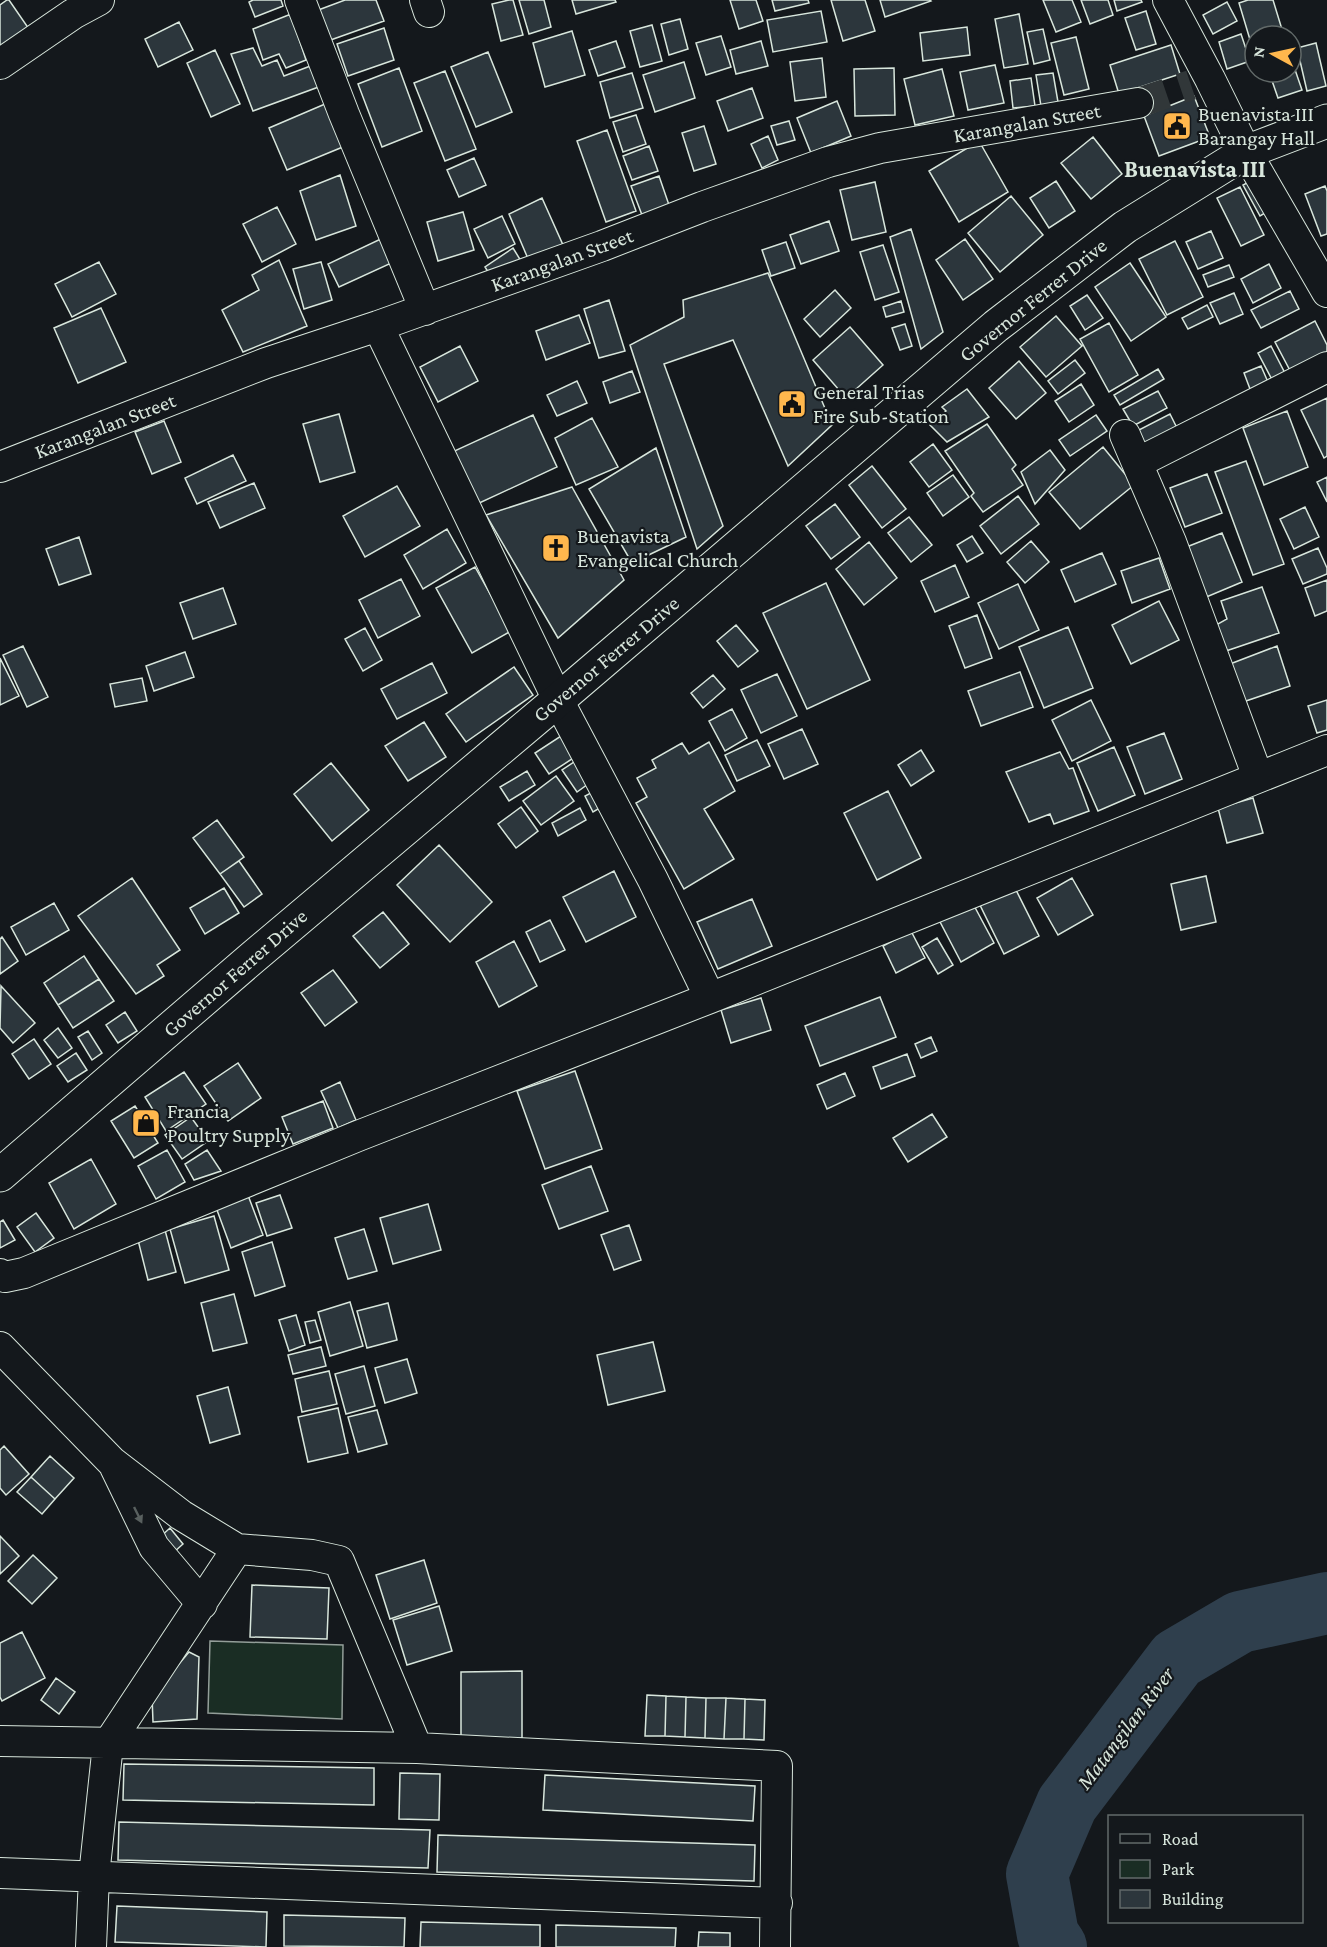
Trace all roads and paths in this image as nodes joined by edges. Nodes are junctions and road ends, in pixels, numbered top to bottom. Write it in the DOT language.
graph roads {
  1 [pos="99,0"];
  2 [pos="300,0"];
  3 [pos="1168,0"];
  4 [pos="0,64"];
  5 [pos="1138,103"];
  6 [pos="1327,121"];
  7 [pos="1246,152"];
  8 [pos="1327,292"];
  9 [pos="425,310"];
  10 [pos="378,326"];
  11 [pos="1327,367"];
  12 [pos="1125,435"];
  13 [pos="1137,463"];
  14 [pos="0,467"];
  15 [pos="558,700"];
  16 [pos="1327,750"];
  17 [pos="1258,777"];
  18 [pos="710,998"];
  19 [pos="0,1175"];
  20 [pos="0,1274"];
  21 [pos="0,1347"];
  22 [pos="112,1462"];
  23 [pos="237,1549"];
  24 [pos="202,1604"];
  25 [pos="0,1741"];
  26 [pos="108,1744"];
  27 [pos="417,1748"];
  28 [pos="0,1873"];
  29 [pos="94,1876"];
  30 [pos="777,1903"];
  31 [pos="91,1947"];
  32 [pos="776,1947"];
  1 -- 4 [label="street"];
  2 -- 9 [label="street"];
  3 -- 7 [label="street"];
  5 -- 9 [label="street, Karangalan Street"];
  6 -- 7 [label="main road, Governor Ferrer Drive"];
  7 -- 8 [label="street"];
  7 -- 15 [label="main road, Governor Ferrer Drive"];
  9 -- 10 [label="street, Karangalan Street"];
  10 -- 14 [label="street, Karangalan Street"];
  10 -- 15 [label="street"];
  11 -- 13 [label="street"];
  12 -- 13 [label="street"];
  13 -- 17 [label="street"];
  15 -- 18 [label="street"];
  15 -- 19 [label="main road, Governor Ferrer Drive"];
  16 -- 17 [label="street"];
  17 -- 18 [label="street"];
  18 -- 20 [label="street"];
  21 -- 22 [label="street"];
  22 -- 23 [label="street"];
  22 -- 24 [label="street, one-way"];
  23 -- 24 [label="street"];
  23 -- 27 [label="street"];
  24 -- 26 [label="street"];
  25 -- 26 [label="street"];
  26 -- 27 [label="street"];
  26 -- 29 [label="street"];
  27 -- 30 [label="street"];
  28 -- 29 [label="street"];
  29 -- 30 [label="street"];
  29 -- 31 [label="street"];
  30 -- 32 [label="street"];
}
